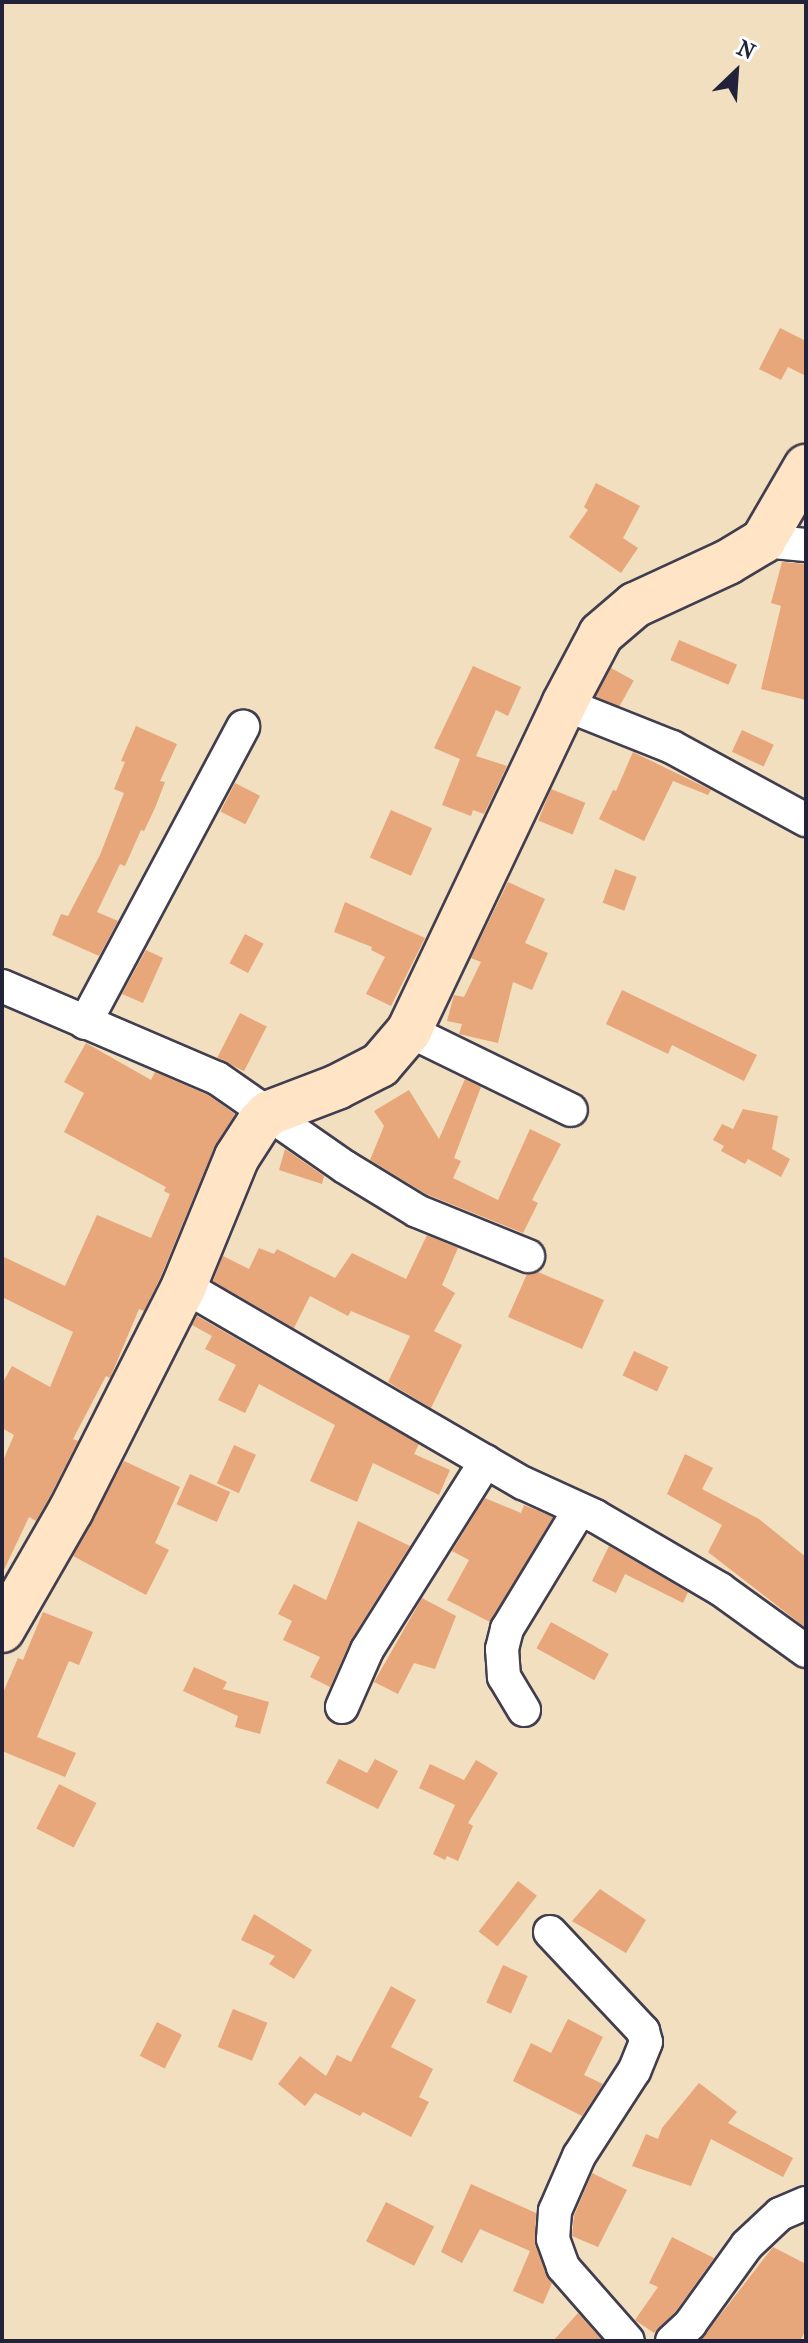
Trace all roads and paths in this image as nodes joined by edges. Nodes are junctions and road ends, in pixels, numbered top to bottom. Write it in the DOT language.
graph roads {
  1 [pos="806,467"];
  2 [pos="763,541"];
  3 [pos="806,545"];
  4 [pos="564,704"];
  5 [pos="243,727"];
  6 [pos="806,820"];
  7 [pos="2,986"];
  8 [pos="85,1023"];
  9 [pos="409,1031"];
  10 [pos="571,1110"];
  11 [pos="269,1113"];
  12 [pos="528,1256"];
  13 [pos="184,1286"];
  14 [pos="486,1461"];
  15 [pos="580,1509"];
  16 [pos="2,1630"];
  17 [pos="806,1651"];
  18 [pos="342,1707"];
  19 [pos="524,1710"];
  20 [pos="550,1932"];
  21 [pos="806,2203"];
  22 [pos="628,2341"];
  23 [pos="672,2341"];
  1 -- 2 [label="street"];
  2 -- 3 [label="street"];
  2 -- 4 [label="street"];
  4 -- 6 [label="street"];
  4 -- 9 [label="street"];
  5 -- 8 [label="street"];
  7 -- 8 [label="street"];
  8 -- 11 [label="street"];
  9 -- 10 [label="street"];
  9 -- 11 [label="street"];
  11 -- 12 [label="street"];
  11 -- 13 [label="street"];
  13 -- 14 [label="street"];
  13 -- 16 [label="street"];
  14 -- 15 [label="street"];
  14 -- 18 [label="street"];
  15 -- 17 [label="street"];
  15 -- 19 [label="street"];
  20 -- 22 [label="street"];
  21 -- 23 [label="street"];
}
